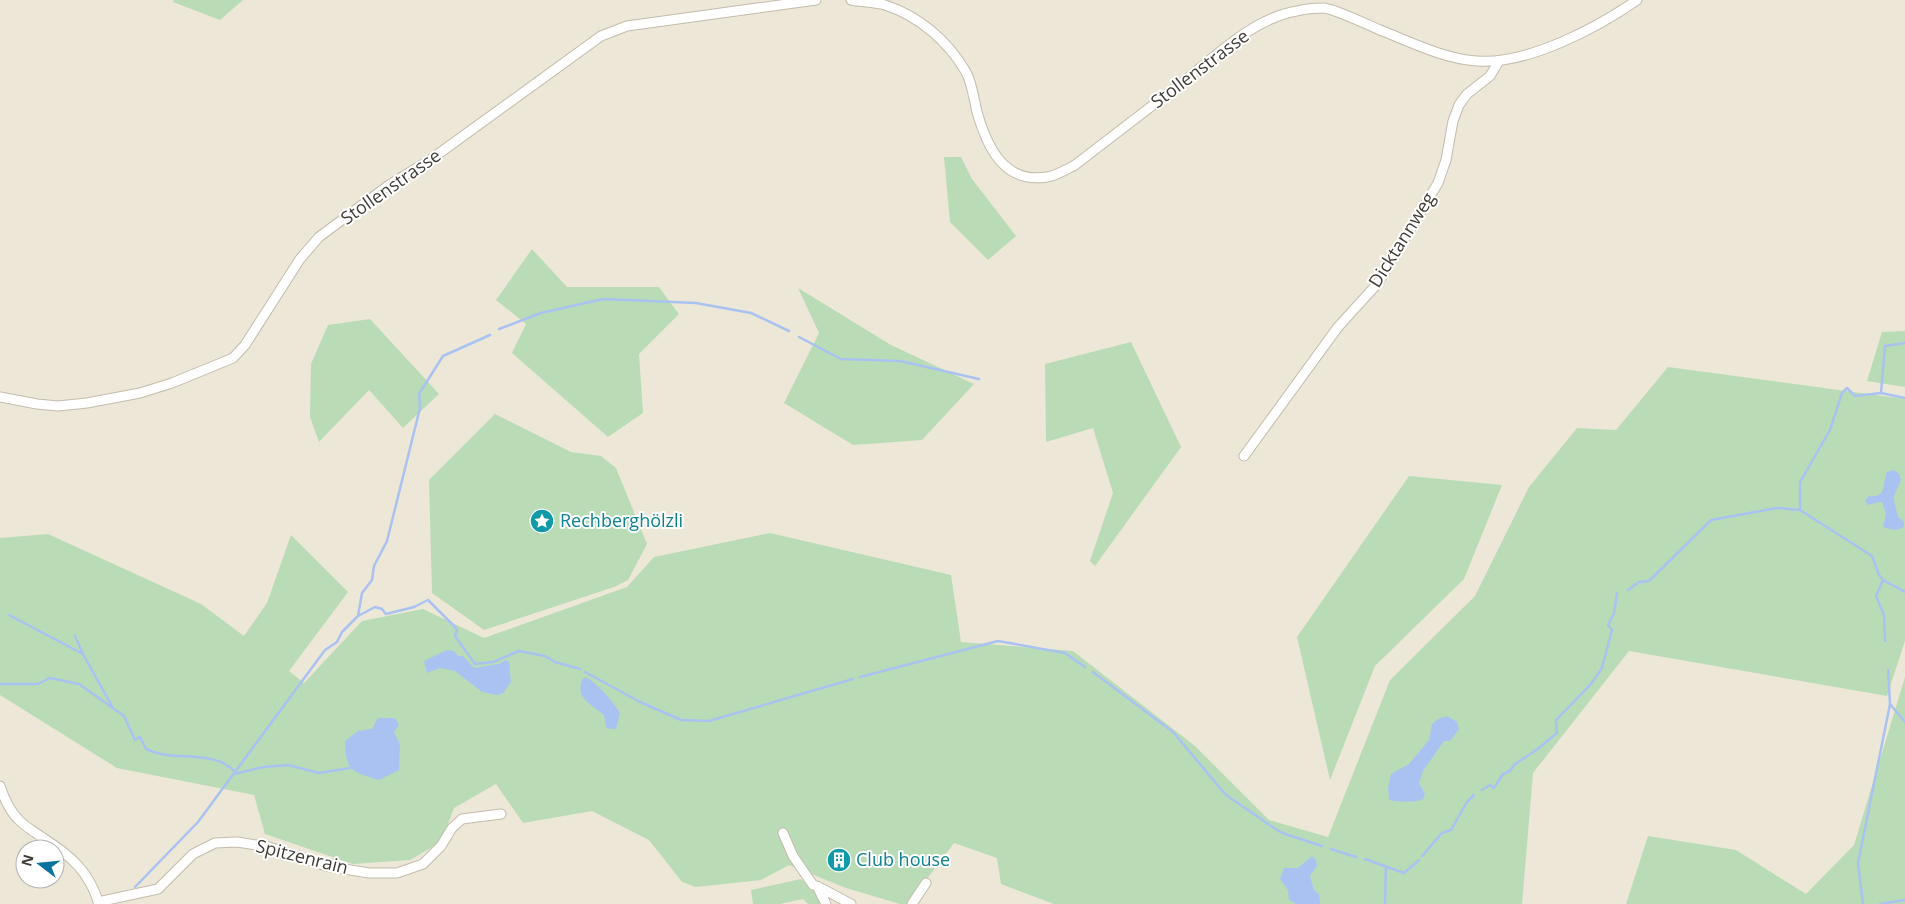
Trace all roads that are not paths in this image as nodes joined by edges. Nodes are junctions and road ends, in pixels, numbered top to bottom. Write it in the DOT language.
graph roads {
  1 [pos="816,0"];
  2 [pos="851,0"];
  3 [pos="1638,0"];
  4 [pos="884,2"];
  5 [pos="1499,61"];
  6 [pos="0,397"];
  7 [pos="1244,456"];
  8 [pos="0,786"];
  9 [pos="501,814"];
  10 [pos="783,833"];
  11 [pos="926,883"];
  12 [pos="817,886"];
  13 [pos="98,903"];
  14 [pos="826,904"];
  15 [pos="851,904"];
  16 [pos="912,904"];
  1 -- 6 [label="street, Stollenstrasse"];
  2 -- 4 [label="street, Stollenstrasse"];
  3 -- 5 [label="street, Stollenstrasse"];
  4 -- 5 [label="street, Stollenstrasse"];
  5 -- 7 [label="street, Dicktannweg"];
  8 -- 13 [label="street"];
  9 -- 13 [label="street, Spitzenrain"];
  10 -- 12 [label="street"];
  11 -- 16 [label="street"];
  12 -- 14 [label="street"];
  12 -- 15 [label="street"];
}
